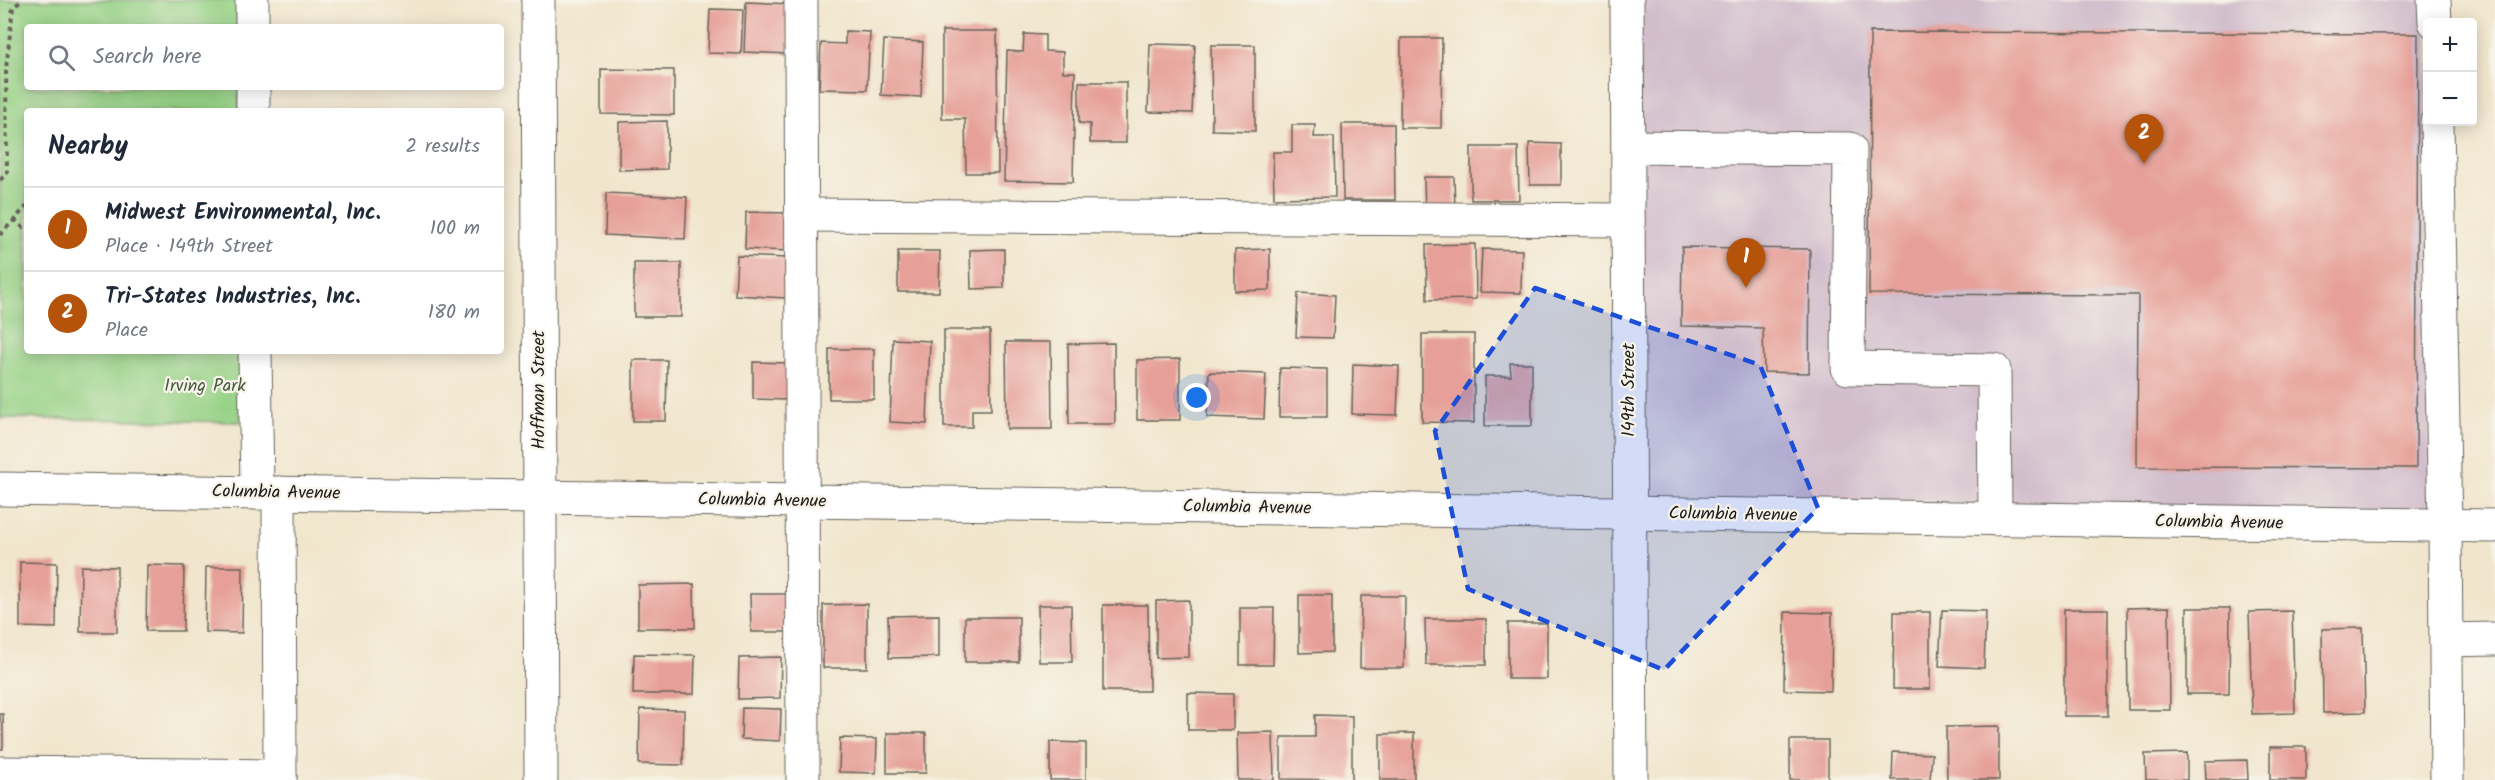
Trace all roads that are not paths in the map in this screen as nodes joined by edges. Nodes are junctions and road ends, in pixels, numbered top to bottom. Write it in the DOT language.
graph roads {
  1 [pos="252,0"];
  2 [pos="538,0"];
  3 [pos="801,0"];
  4 [pos="1628,0"];
  5 [pos="2434,0"];
  6 [pos="2435,18"];
  7 [pos="252,24"];
  8 [pos="253,90"];
  9 [pos="253,108"];
  10 [pos="2437,126"];
  11 [pos="1628,147"];
  12 [pos="801,215"];
  13 [pos="1628,220"];
  14 [pos="255,354"];
  15 [pos="0,489"];
  16 [pos="268,493"];
  17 [pos="540,497"];
  18 [pos="801,502"];
  19 [pos="1630,514"];
  20 [pos="1995,519"];
  21 [pos="2445,526"];
  22 [pos="2495,526"];
  23 [pos="2495,639"];
  24 [pos="2446,640"];
  25 [pos="0,774"];
  26 [pos="280,778"];
  27 [pos="541,780"];
  28 [pos="803,780"];
  29 [pos="1631,780"];
  30 [pos="2447,780"];
  1 -- 7 [label="street"];
  2 -- 17 [label="street, Hoffman Street"];
  3 -- 12 [label="street"];
  4 -- 11 [label="street, 149th Street"];
  5 -- 6 [label="street"];
  8 -- 9 [label="street"];
  10 -- 21 [label="street"];
  11 -- 13 [label="street, 149th Street"];
  11 -- 20 [label="street"];
  12 -- 13 [label="street"];
  12 -- 18 [label="street"];
  13 -- 19 [label="street, 149th Street"];
  14 -- 16 [label="street"];
  15 -- 16 [label="street, Columbia Avenue"];
  16 -- 17 [label="street, Columbia Avenue"];
  16 -- 26 [label="street"];
  17 -- 18 [label="street, Columbia Avenue"];
  17 -- 27 [label="street, Hoffman Street"];
  18 -- 19 [label="street, Columbia Avenue"];
  18 -- 28 [label="street"];
  19 -- 20 [label="street, Columbia Avenue"];
  19 -- 29 [label="street, 149th Street"];
  20 -- 21 [label="street, Columbia Avenue"];
  21 -- 22 [label="street, Columbia Avenue"];
  21 -- 24 [label="street"];
  23 -- 24 [label="street"];
  24 -- 30 [label="street"];
  25 -- 26 [label="street"];
}
